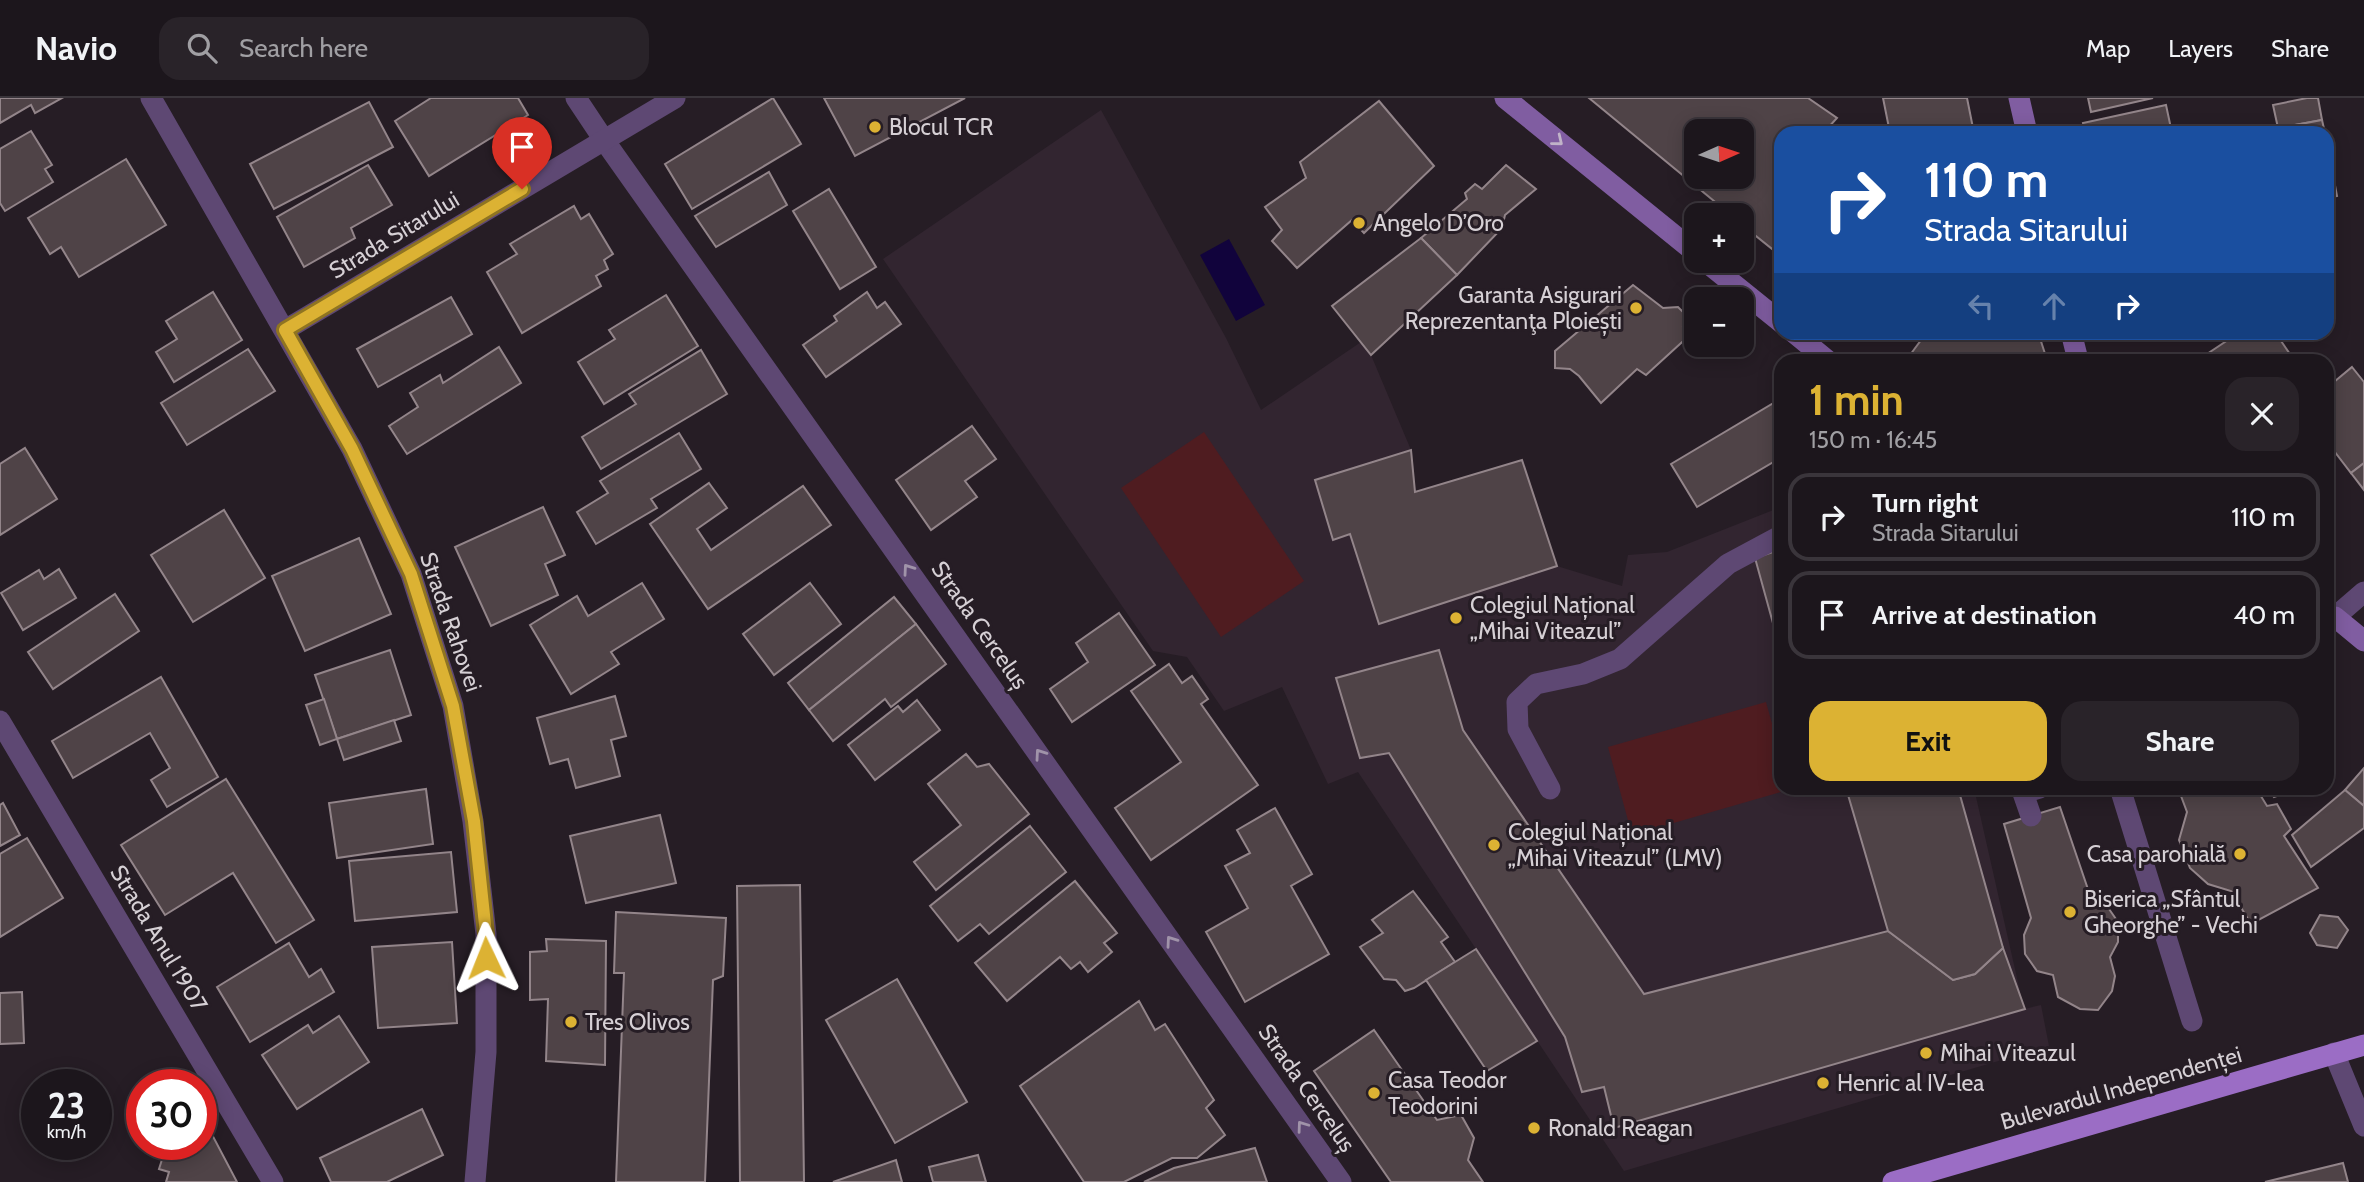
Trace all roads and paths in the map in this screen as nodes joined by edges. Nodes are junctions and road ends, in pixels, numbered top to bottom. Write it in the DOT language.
graph roads {
  1 [pos="151,98"];
  2 [pos="576,98"];
  3 [pos="675,98"];
  4 [pos="1505,98"];
  5 [pos="2019,98"];
  6 [pos="2025,126"];
  7 [pos="604,140"];
  8 [pos="1684,244"];
  9 [pos="1720,273"];
  10 [pos="1774,317"];
  11 [pos="285,330"];
  12 [pos="1803,340"];
  13 [pos="1820,354"];
  14 [pos="1774,539"];
  15 [pos="2364,593"];
  16 [pos="2334,612"];
  17 [pos="2334,618"];
  18 [pos="2364,641"];
  19 [pos="0,722"];
  20 [pos="1550,789"];
  21 [pos="2024,795"];
  22 [pos="2122,795"];
  23 [pos="2031,816"];
  24 [pos="2192,1021"];
  25 [pos="2364,1045"];
  26 [pos="2334,1053"];
  27 [pos="2364,1126"];
  28 [pos="273,1182"];
  29 [pos="475,1182"];
  30 [pos="1341,1182"];
  31 [pos="1893,1182"];
  1 -- 11 [label="street, Strada Rahovei"];
  2 -- 7 [label="street, Strada Cerceluș"];
  3 -- 7 [label="street, Strada Sitarului"];
  4 -- 8 [label="street, one-way"];
  5 -- 6 [label="street"];
  7 -- 11 [label="street, Strada Sitarului"];
  30 -- 7 [label="street, Strada Cerceluș, one-way"];
  9 -- 10 [label="street"];
  11 -- 29 [label="street, Strada Rahovei"];
  12 -- 13 [label="street"];
  14 -- 20 [label="street"];
  15 -- 16 [label="street"];
  17 -- 18 [label="street"];
  19 -- 28 [label="street, Strada Anul 1907"];
  21 -- 23 [label="street"];
  22 -- 24 [label="street"];
  25 -- 26 [label="main road, Bulevardul Independenței"];
  26 -- 27 [label="street"];
  26 -- 31 [label="main road, Bulevardul Independenței"];
}
